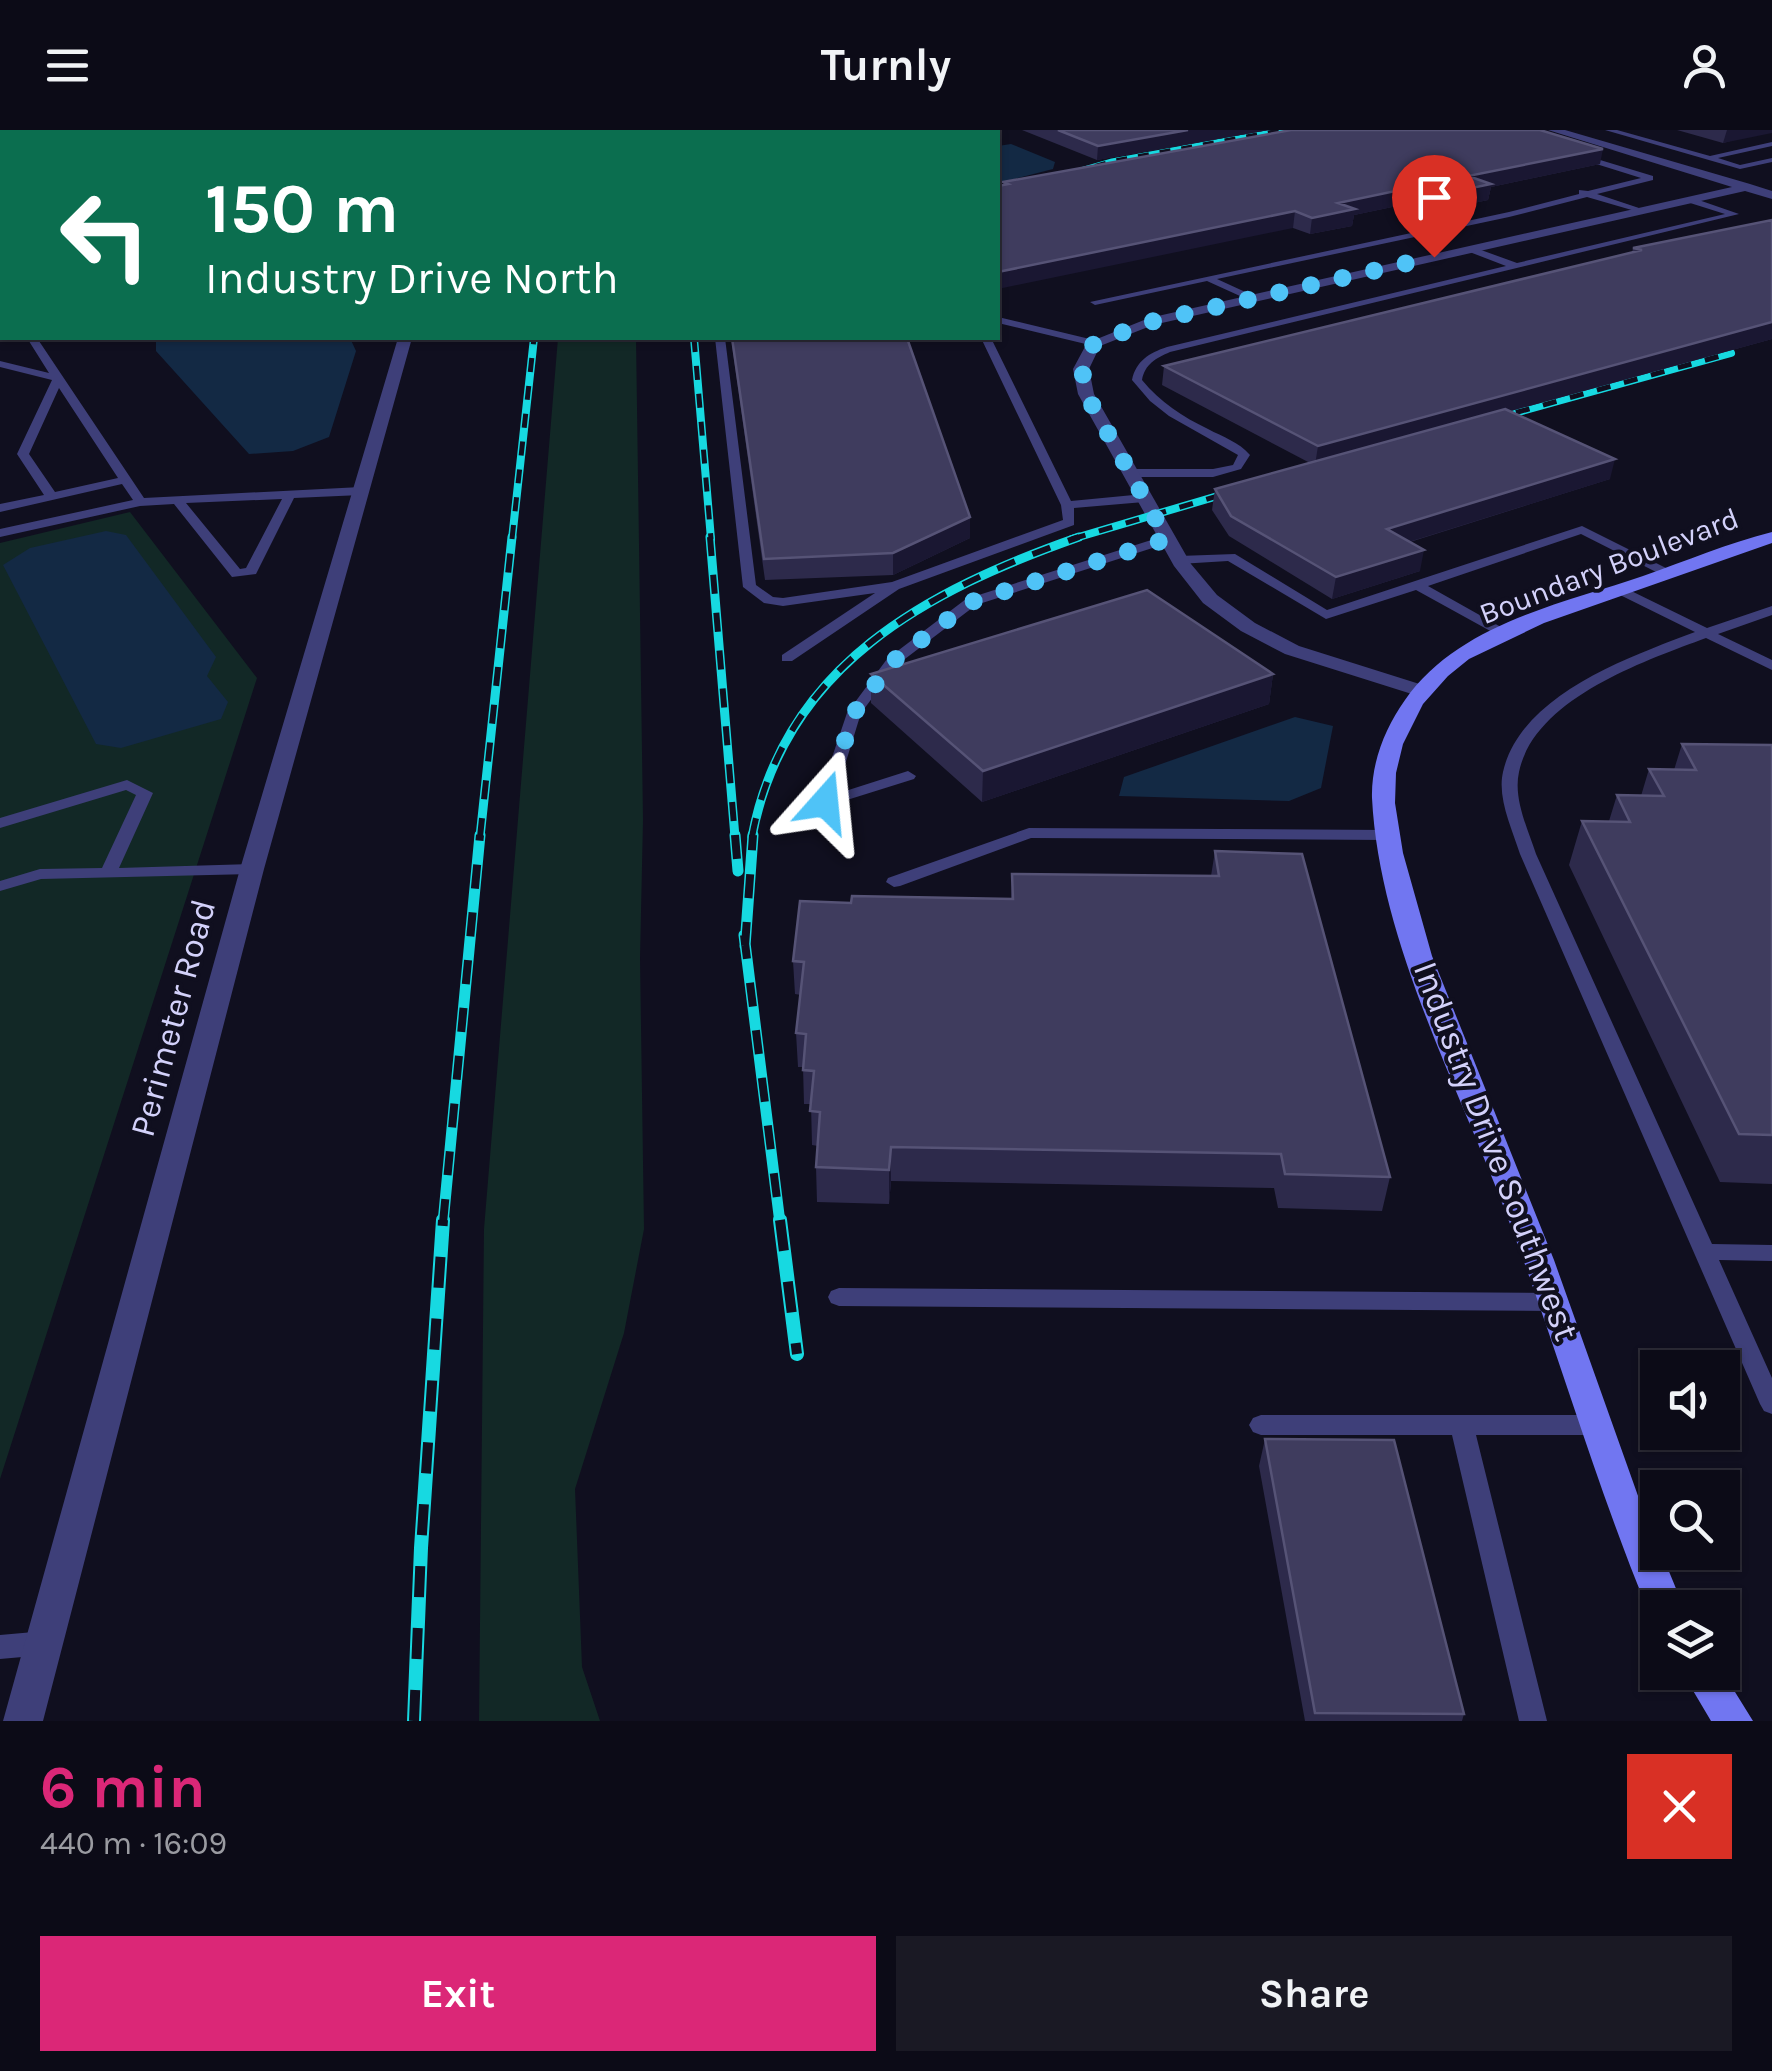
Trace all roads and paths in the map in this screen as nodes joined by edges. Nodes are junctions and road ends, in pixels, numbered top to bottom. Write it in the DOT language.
graph roads {
  1 [pos="1553,130"];
  2 [pos="1609,130"];
  3 [pos="1772,144"];
  4 [pos="1565,151"];
  5 [pos="1708,158"];
  6 [pos="1772,160"];
  7 [pos="1746,187"];
  8 [pos="1582,192"];
  9 [pos="1772,195"];
  10 [pos="1690,200"];
  11 [pos="1639,211"];
  12 [pos="1735,214"];
  13 [pos="1744,230"];
  14 [pos="1470,249"];
  15 [pos="1580,265"];
  16 [pos="1516,266"];
  17 [pos="1208,278"];
  18 [pos="1251,298"];
  19 [pos="1095,302"];
  20 [pos="1000,323"];
  21 [pos="33,340"];
  22 [pos="404,340"];
  23 [pos="720,340"];
  24 [pos="987,340"];
  25 [pos="1094,343"];
  26 [pos="0,364"];
  27 [pos="58,378"];
  28 [pos="1130,473"];
  29 [pos="126,480"];
  30 [pos="360,491"];
  31 [pos="290,494"];
  32 [pos="52,497"];
  33 [pos="1144,498"];
  34 [pos="177,500"];
  35 [pos="140,502"];
  36 [pos="1068,504"];
  37 [pos="0,508"];
  38 [pos="0,534"];
  39 [pos="1772,537"];
  40 [pos="1167,539"];
  41 [pos="1180,560"];
  42 [pos="1668,573"];
  43 [pos="1417,585"];
  44 [pos="894,586"];
  45 [pos="1621,590"];
  46 [pos="1772,610"];
  47 [pos="1503,634"];
  48 [pos="1708,634"];
  49 [pos="787,658"];
  50 [pos="1772,666"];
  51 [pos="1422,692"];
  52 [pos="908,776"];
  53 [pos="0,823"];
  54 [pos="1388,835"];
  55 [pos="252,869"];
  56 [pos="108,872"];
  57 [pos="894,882"];
  58 [pos="0,886"];
  59 [pos="1705,1252"];
  60 [pos="1772,1253"];
  61 [pos="839,1297"];
  62 [pos="1554,1302"];
  63 [pos="1772,1404"];
  64 [pos="1261,1424"];
  65 [pos="1599,1425"];
  66 [pos="1462,1426"];
  67 [pos="1658,1590"];
  68 [pos="46,1642"];
  69 [pos="0,1648"];
  70 [pos="1713,1690"];
  71 [pos="23,1721"];
  72 [pos="1534,1721"];
  73 [pos="1734,1721"];
  1 -- 7 [label="street"];
  2 -- 5 [label="lane"];
  3 -- 5 [label="lane"];
  4 -- 8 [label="lane"];
  5 -- 6 [label="lane"];
  7 -- 9 [label="street"];
  7 -- 10 [label="street"];
  8 -- 11 [label="lane"];
  8 -- 17 [label="lane"];
  10 -- 11 [label="street"];
  10 -- 12 [label="lane"];
  11 -- 14 [label="street"];
  12 -- 13 [label="lane"];
  12 -- 16 [label="lane"];
  14 -- 16 [label="lane"];
  14 -- 18 [label="street"];
  15 -- 16 [label="lane"];
  16 -- 28 [label="lane"];
  17 -- 18 [label="lane"];
  17 -- 19 [label="lane"];
  18 -- 25 [label="street"];
  20 -- 25 [label="lane"];
  21 -- 27 [label="lane"];
  22 -- 30 [label="street, Perimeter Road"];
  23 -- 44 [label="lane"];
  24 -- 36 [label="lane"];
  25 -- 28 [label="street"];
  26 -- 27 [label="lane"];
  27 -- 29 [label="lane"];
  27 -- 32 [label="lane"];
  28 -- 33 [label="street"];
  29 -- 32 [label="lane"];
  29 -- 35 [label="lane"];
  30 -- 31 [label="lane"];
  30 -- 55 [label="street, Perimeter Road"];
  31 -- 34 [label="lane"];
  31 -- 34 [label="lane"];
  32 -- 37 [label="lane"];
  33 -- 36 [label="lane"];
  33 -- 40 [label="street"];
  34 -- 35 [label="lane"];
  35 -- 38 [label="lane"];
  36 -- 44 [label="lane"];
  39 -- 42 [label="street, Boundary Boulevard"];
  40 -- 41 [label="street"];
  40 -- 52 [label="lane"];
  41 -- 43 [label="lane"];
  41 -- 51 [label="street"];
  42 -- 43 [label="lane"];
  42 -- 45 [label="street, Boundary Boulevard"];
  43 -- 47 [label="lane"];
  44 -- 49 [label="lane"];
  45 -- 47 [label="street, Boundary Boulevard"];
  45 -- 48 [label="lane"];
  46 -- 48 [label="lane"];
  47 -- 51 [label="street, Boundary Boulevard"];
  48 -- 50 [label="lane"];
  48 -- 59 [label="lane"];
  51 -- 54 [label="street, Industry Drive Southwest"];
  53 -- 56 [label="lane"];
  54 -- 57 [label="lane"];
  54 -- 62 [label="street, Industry Drive Southwest"];
  55 -- 56 [label="lane"];
  55 -- 68 [label="street, Perimeter Road"];
  56 -- 58 [label="lane"];
  59 -- 60 [label="lane"];
  59 -- 63 [label="lane"];
  61 -- 62 [label="lane"];
  62 -- 65 [label="street, Industry Drive Southwest"];
  64 -- 66 [label="lane"];
  65 -- 66 [label="lane"];
  65 -- 67 [label="street, Industry Drive Southwest"];
  66 -- 72 [label="lane"];
  68 -- 69 [label="lane"];
  68 -- 71 [label="street, Perimeter Road"];
  70 -- 73 [label="street"];
}
